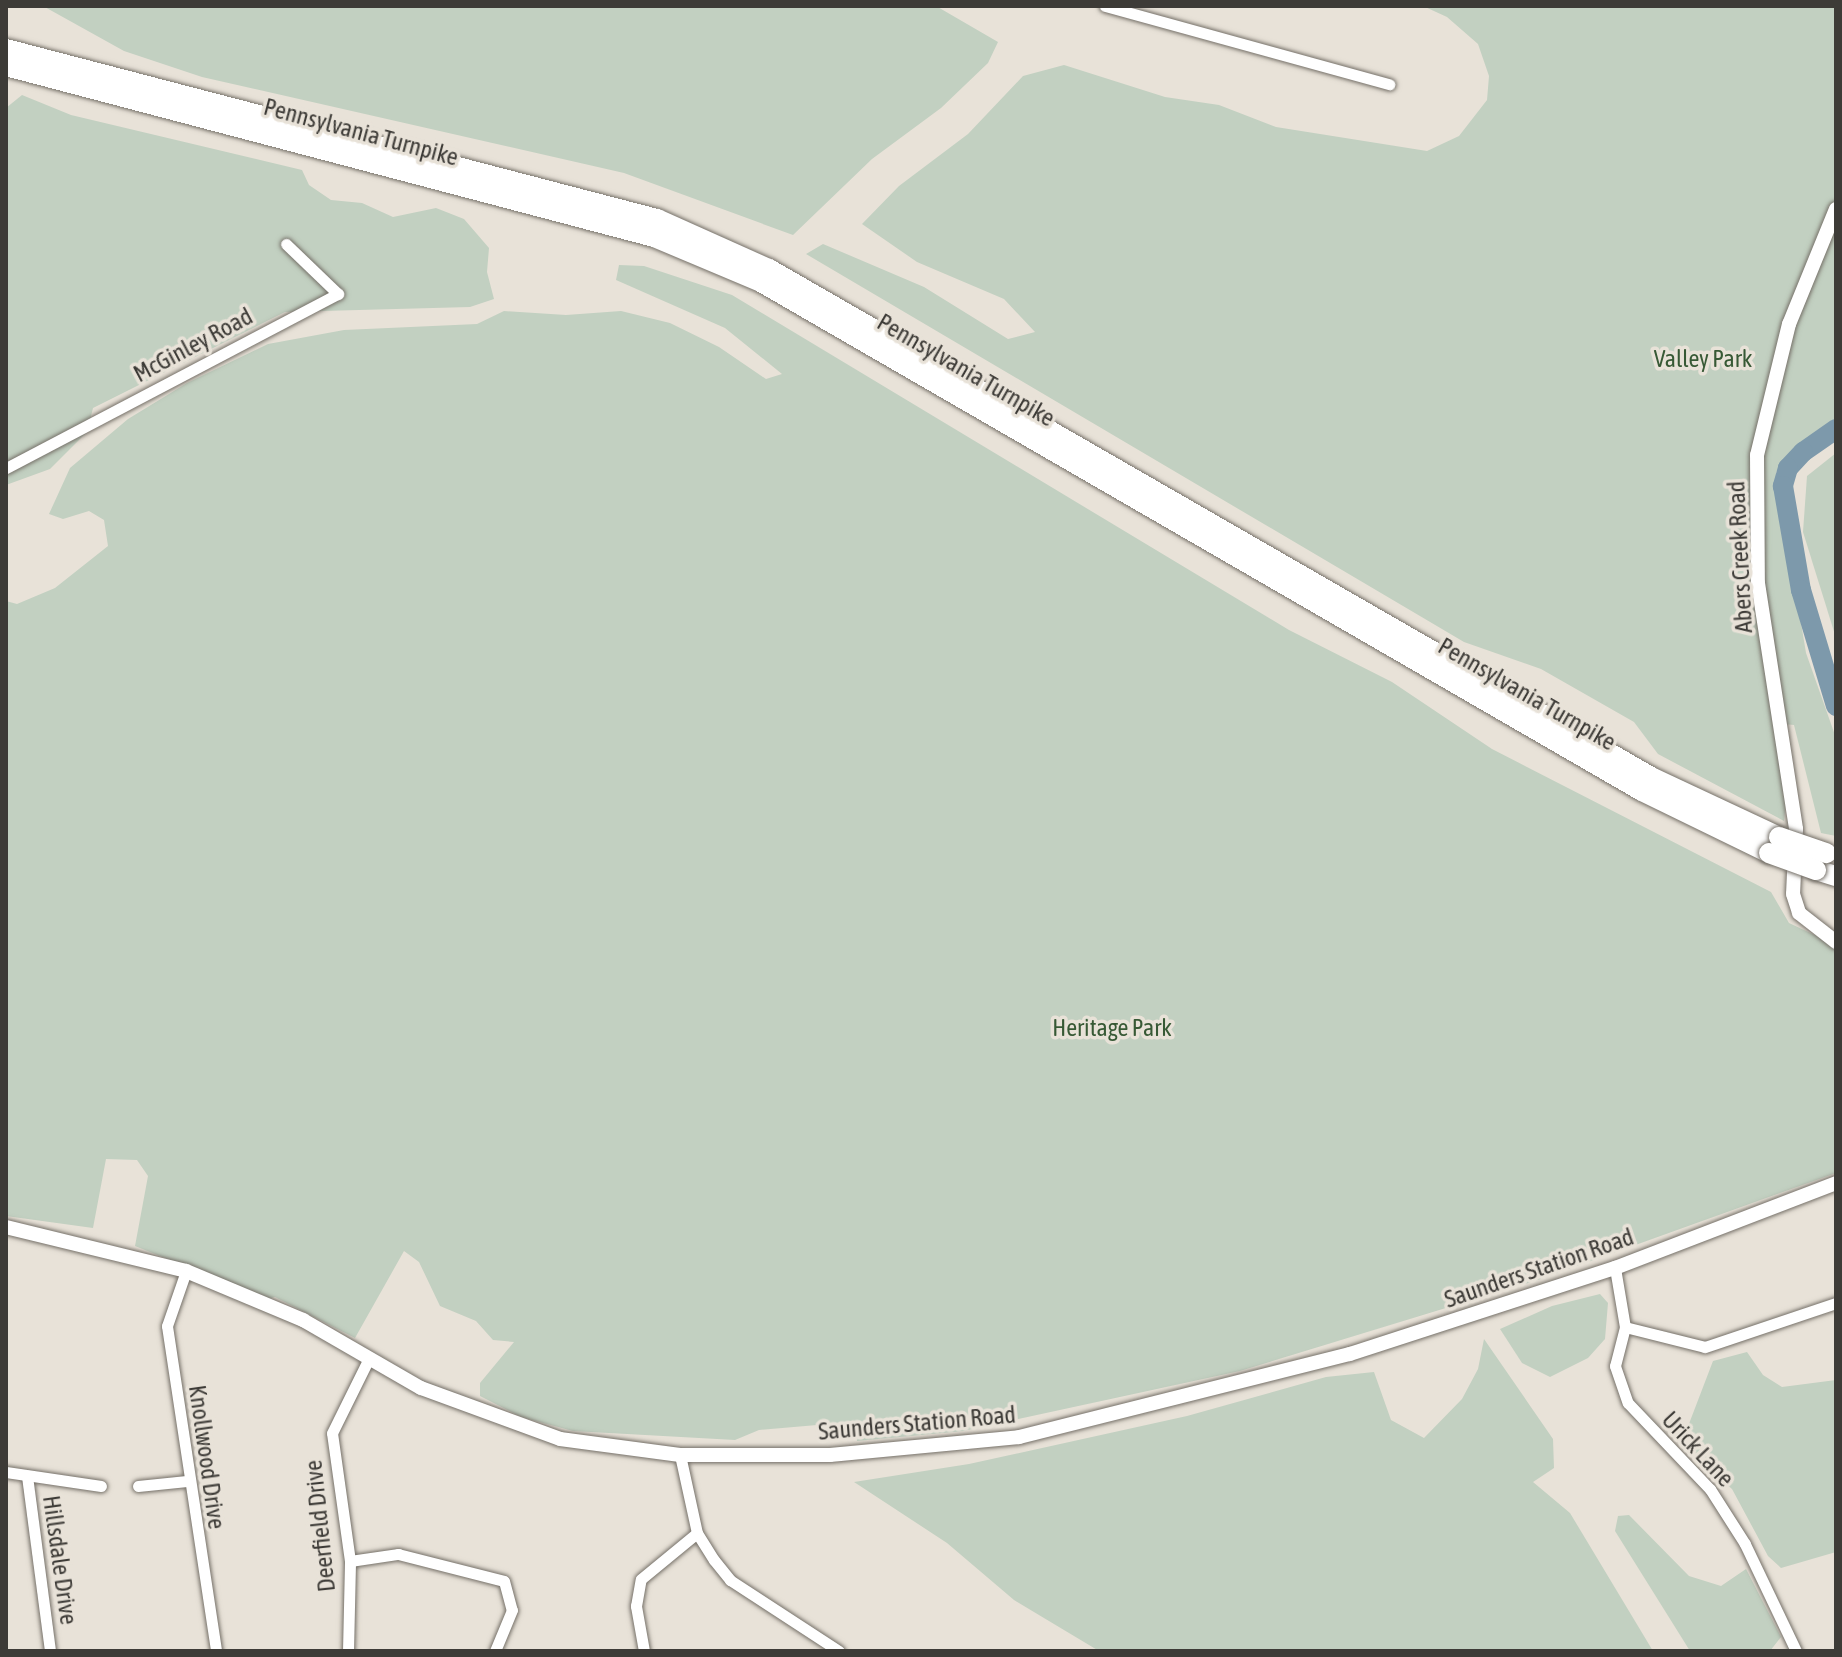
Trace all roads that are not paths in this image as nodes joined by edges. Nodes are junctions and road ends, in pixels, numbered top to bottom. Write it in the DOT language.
graph roads {
  1 [pos="1105,6"];
  2 [pos="6,49"];
  3 [pos="6,66"];
  4 [pos="1389,84"];
  5 [pos="1836,209"];
  6 [pos="286,244"];
  7 [pos="6,468"];
  8 [pos="1774,845"];
  9 [pos="1829,864"];
  10 [pos="1836,942"];
  11 [pos="1836,1183"];
  12 [pos="6,1227"];
  13 [pos="1615,1268"];
  14 [pos="186,1271"];
  15 [pos="1836,1303"];
  16 [pos="1625,1327"];
  17 [pos="369,1358"];
  18 [pos="680,1455"];
  19 [pos="6,1472"];
  20 [pos="27,1476"];
  21 [pos="187,1481"];
  22 [pos="101,1486"];
  23 [pos="138,1486"];
  24 [pos="697,1533"];
  25 [pos="350,1561"];
  26 [pos="50,1651"];
  27 [pos="216,1651"];
  28 [pos="348,1651"];
  29 [pos="495,1651"];
  30 [pos="644,1651"];
  31 [pos="839,1651"];
  32 [pos="1796,1651"];
  1 -- 4 [label="street"];
  2 -- 8 [label="highway, Pennsylvania Turnpike"];
  3 -- 8 [label="highway, Pennsylvania Turnpike"];
  5 -- 10 [label="street, Abers Creek Road"];
  6 -- 7 [label="street, McGinley Road"];
  8 -- 9 [label="highway, Pennsylvania Turnpike, bridge"];
  11 -- 13 [label="street, Saunders Station Road"];
  12 -- 14 [label="street, Saunders Station Road"];
  13 -- 16 [label="street, Urick Lane"];
  13 -- 18 [label="street, Saunders Station Road"];
  14 -- 17 [label="street, Saunders Station Road"];
  14 -- 21 [label="street, Knollwood Drive"];
  15 -- 16 [label="street"];
  16 -- 32 [label="street, Urick Lane"];
  17 -- 18 [label="street, Saunders Station Road"];
  17 -- 25 [label="street, Deerfield Drive"];
  18 -- 24 [label="street"];
  19 -- 20 [label="street"];
  20 -- 22 [label="street"];
  20 -- 26 [label="street, Hillsdale Drive"];
  21 -- 23 [label="street"];
  21 -- 27 [label="street, Knollwood Drive"];
  24 -- 30 [label="street"];
  24 -- 31 [label="street"];
  25 -- 28 [label="street, Deerfield Drive"];
  25 -- 29 [label="street"];
}
